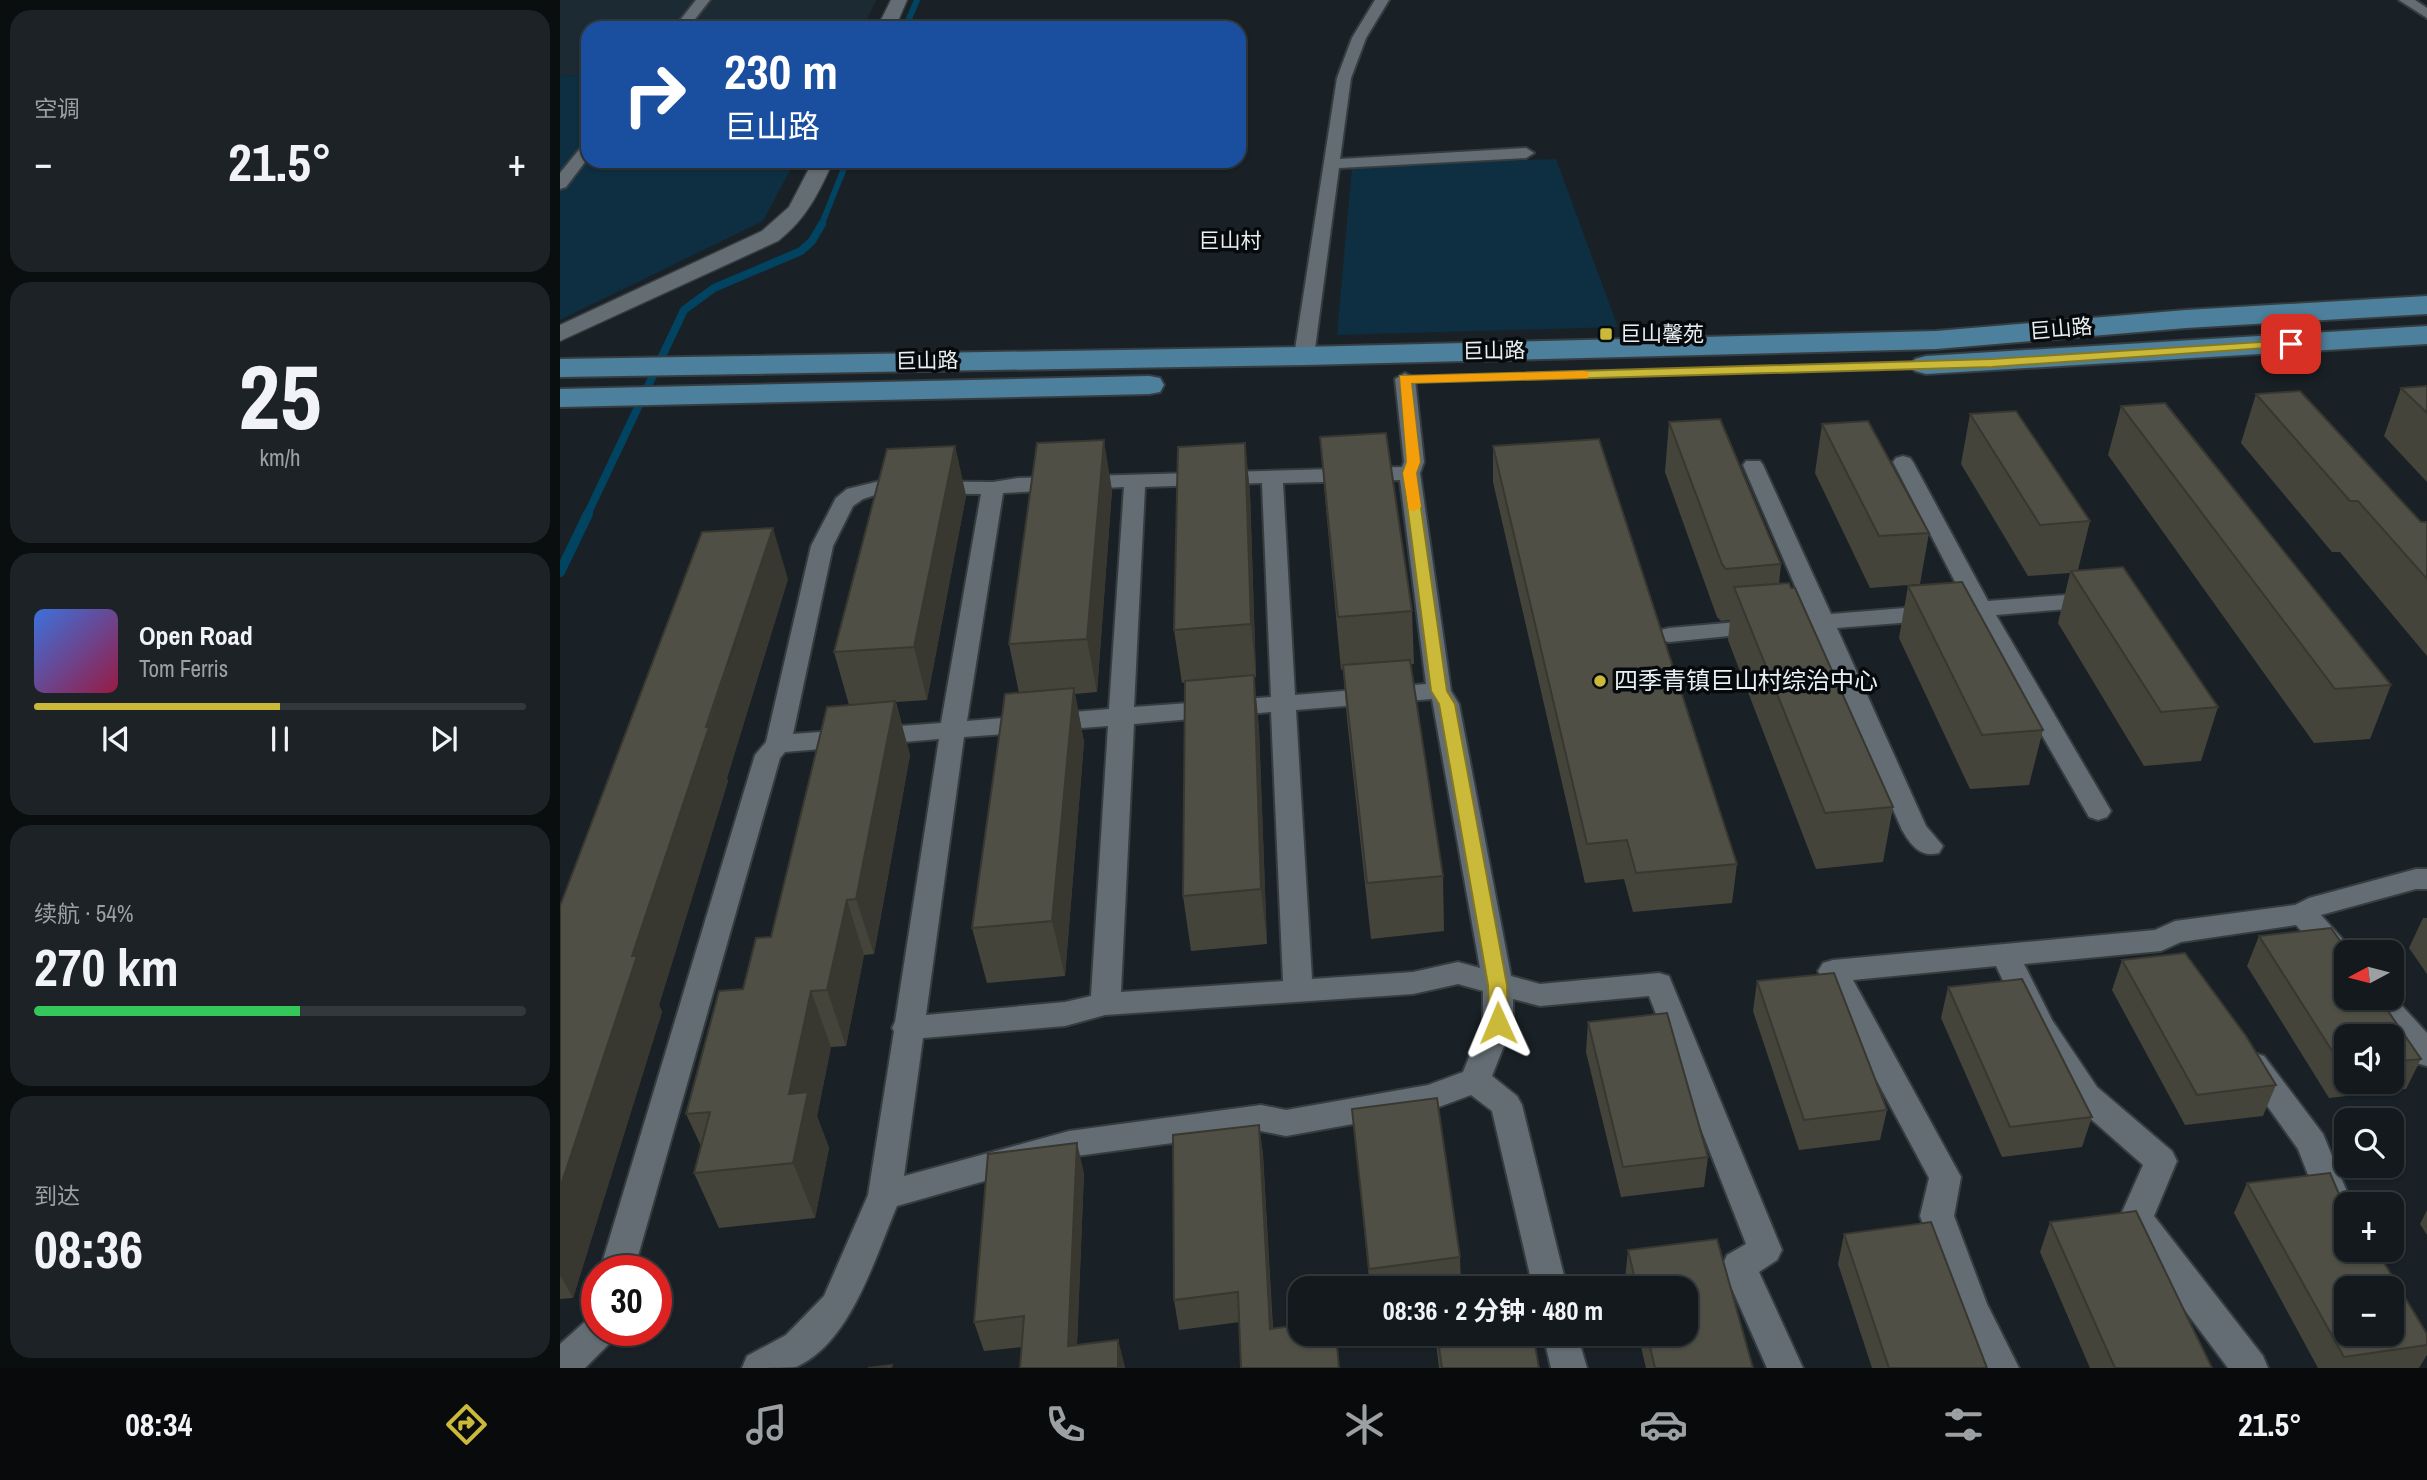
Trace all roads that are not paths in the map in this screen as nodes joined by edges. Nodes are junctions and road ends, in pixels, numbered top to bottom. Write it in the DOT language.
graph roads {
  1 [pos="703,0"];
  2 [pos="899,0"];
  3 [pos="1382,0"];
  4 [pos="2406,0"];
  5 [pos="2427,14"];
  6 [pos="686,21"];
  7 [pos="889,21"];
  8 [pos="1526,153"];
  9 [pos="581,157"];
  10 [pos="1332,164"];
  11 [pos="820,168"];
  12 [pos="560,184"];
  13 [pos="2427,305"];
  14 [pos="560,334"];
  15 [pos="2427,335"];
  16 [pos="1304,356"];
  17 [pos="561,378"];
  18 [pos="1405,379"];
  19 [pos="1903,461"];
  20 [pos="1753,465"];
  21 [pos="1410,473"];
  22 [pos="1272,476"];
  23 [pos="1135,480"];
  24 [pos="993,488"];
  25 [pos="2079,601"];
  26 [pos="1981,608"];
  27 [pos="1822,622"];
  28 [pos="1669,635"];
  29 [pos="1439,691"];
  30 [pos="1284,704"];
  31 [pos="1122,717"];
  32 [pos="953,729"];
  33 [pos="778,744"];
  34 [pos="2098,811"];
  35 [pos="1929,846"];
  36 [pos="2427,879"];
  37 [pos="2303,914"];
  38 [pos="2334,949"];
  39 [pos="2005,955"];
  40 [pos="1498,985"];
  41 [pos="1298,992"];
  42 [pos="1105,1004"];
  43 [pos="2388,1010"];
  44 [pos="907,1028"];
  45 [pos="2232,1036"];
  46 [pos="2427,1054"];
  47 [pos="1475,1080"];
  48 [pos="885,1195"];
  49 [pos="2334,1196"];
  50 [pos="621,1255"];
  51 [pos="1547,1276"];
  52 [pos="584,1346"];
  53 [pos="1563,1346"];
  54 [pos="561,1368"];
  55 [pos="760,1368"];
  56 [pos="1569,1368"];
  57 [pos="1785,1368"];
  58 [pos="2001,1368"];
  59 [pos="2250,1368"];
  1 -- 6 [label="street"];
  2 -- 7 [label="street"];
  3 -- 10 [label="street"];
  4 -- 5 [label="street"];
  8 -- 10 [label="street"];
  9 -- 12 [label="street"];
  10 -- 16 [label="street"];
  11 -- 14 [label="street"];
  13 -- 16 [label="main road, 巨山路"];
  15 -- 18 [label="main road, 巨山路"];
  16 -- 17 [label="main road, 巨山路"];
  17 -- 18 [label="main road, 巨山路"];
  18 -- 21 [label="street"];
  19 -- 26 [label="street"];
  20 -- 27 [label="street"];
  21 -- 22 [label="street"];
  21 -- 29 [label="street"];
  22 -- 23 [label="street"];
  22 -- 30 [label="street"];
  23 -- 24 [label="street"];
  23 -- 31 [label="street"];
  24 -- 32 [label="street"];
  24 -- 33 [label="street"];
  25 -- 26 [label="street"];
  26 -- 27 [label="street"];
  26 -- 34 [label="street"];
  27 -- 28 [label="street"];
  27 -- 35 [label="street"];
  29 -- 30 [label="street"];
  29 -- 40 [label="street"];
  30 -- 31 [label="street"];
  30 -- 41 [label="street"];
  31 -- 32 [label="street"];
  31 -- 42 [label="street"];
  32 -- 33 [label="street"];
  32 -- 44 [label="street"];
  33 -- 50 [label="street"];
  36 -- 37 [label="street"];
  37 -- 38 [label="street"];
  37 -- 39 [label="street"];
  39 -- 58 [label="street"];
  39 -- 59 [label="street"];
  40 -- 41 [label="street"];
  40 -- 47 [label="street"];
  40 -- 57 [label="street"];
  41 -- 42 [label="street"];
  42 -- 44 [label="street"];
  43 -- 46 [label="street"];
  44 -- 48 [label="street"];
  45 -- 49 [label="street"];
  47 -- 48 [label="street"];
  47 -- 51 [label="street"];
  48 -- 55 [label="street"];
  52 -- 54 [label="street"];
  53 -- 56 [label="street"];
}
